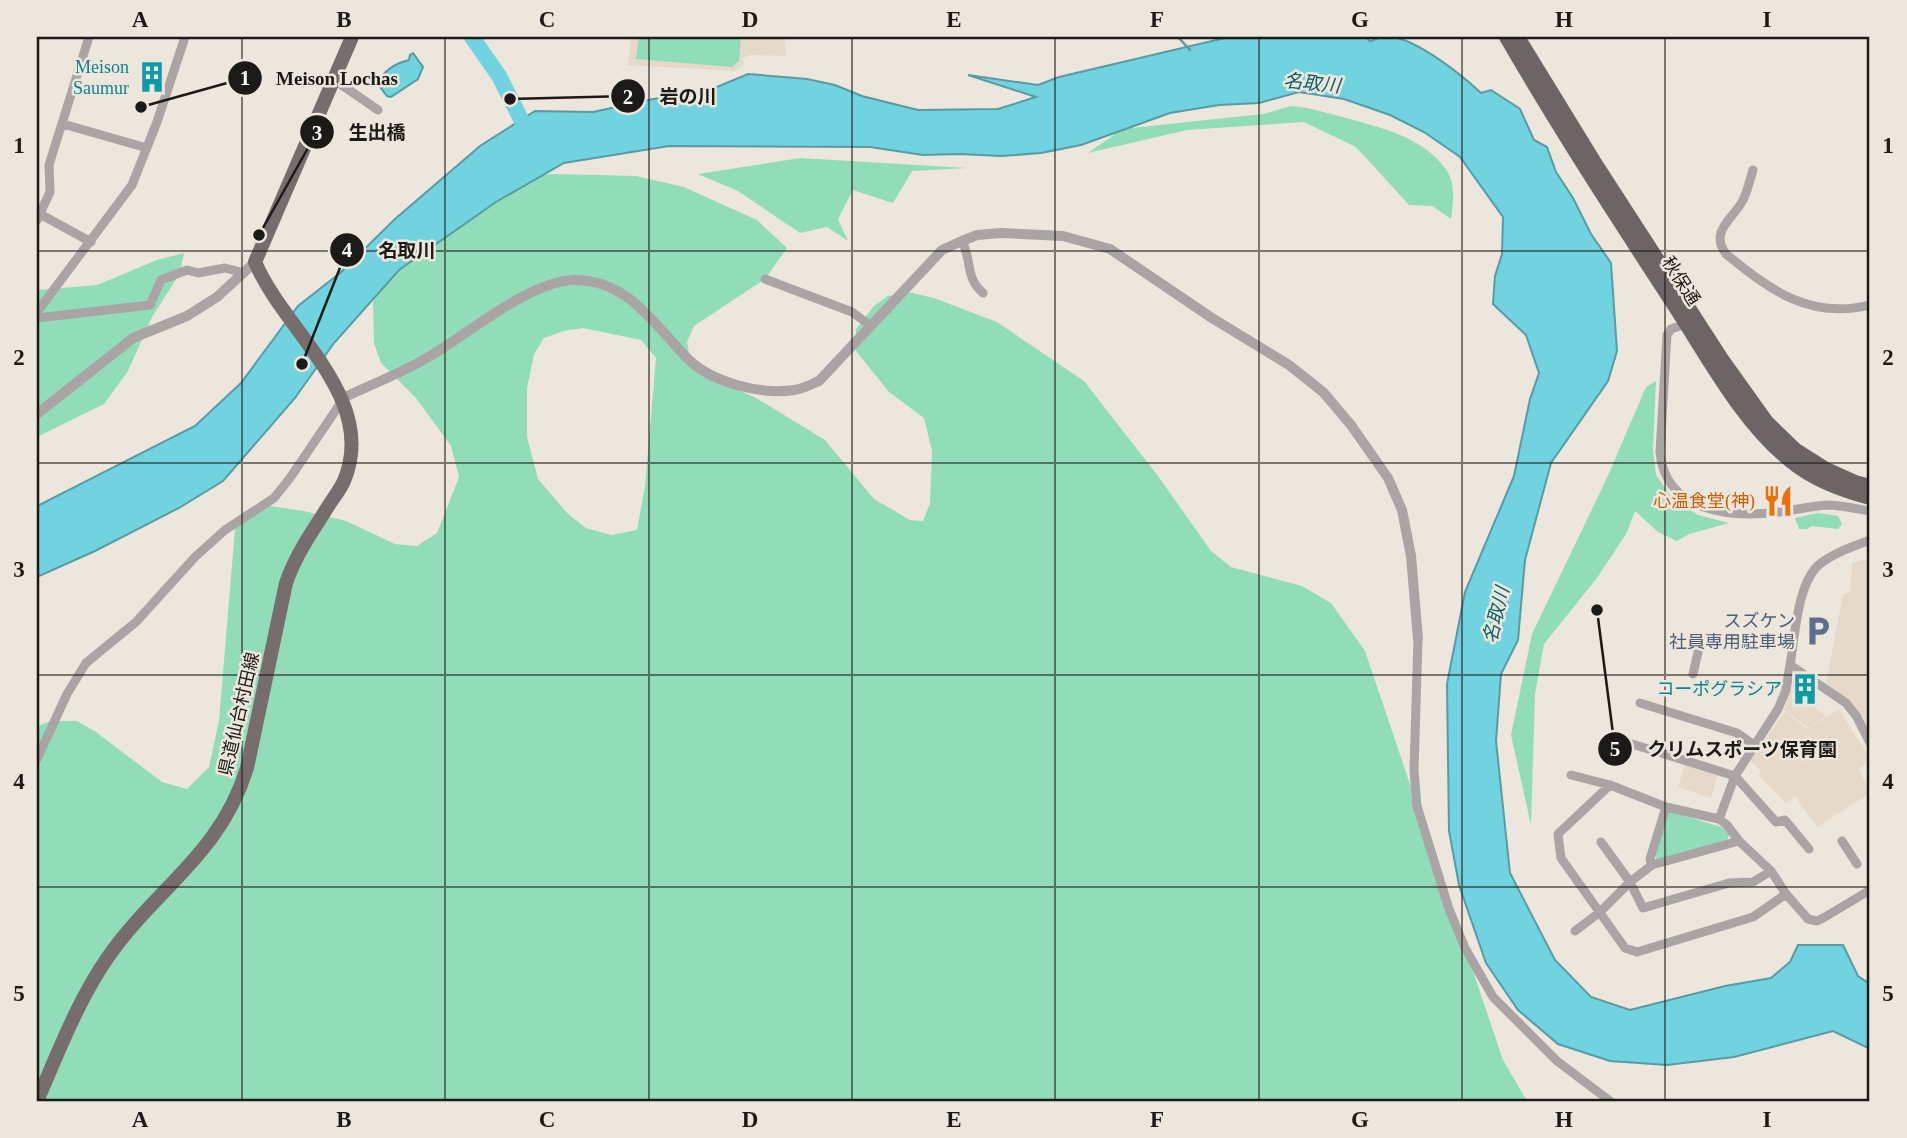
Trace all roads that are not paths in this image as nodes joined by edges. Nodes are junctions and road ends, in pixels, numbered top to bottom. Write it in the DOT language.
graph roads {
  1 [pos="89,37"];
  2 [pos="186,37"];
  3 [pos="352,37"];
  4 [pos="1506,37"];
  5 [pos="1518,37"];
  6 [pos="333,79"];
  7 [pos="378,110"];
  8 [pos="63,124"];
  9 [pos="147,148"];
  10 [pos="1753,170"];
  11 [pos="38,217"];
  12 [pos="91,242"];
  13 [pos="962,242"];
  14 [pos="252,269"];
  15 [pos="765,279"];
  16 [pos="983,293"];
  17 [pos="1870,305"];
  18 [pos="37,312"];
  19 [pos="37,318"];
  20 [pos="1686,324"];
  21 [pos="871,326"];
  22 [pos="343,398"];
  23 [pos="37,414"];
  24 [pos="1870,486"];
  25 [pos="1870,498"];
  26 [pos="1870,511"];
  27 [pos="1870,540"];
  28 [pos="1418,639"];
  29 [pos="1699,648"];
  30 [pos="1790,665"];
  31 [pos="1693,674"];
  32 [pos="1640,704"];
  33 [pos="1629,743"];
  34 [pos="1870,743"];
  35 [pos="1754,745"];
  36 [pos="37,759"];
  37 [pos="1571,775"];
  38 [pos="1734,776"];
  39 [pos="1610,785"];
  40 [pos="1666,807"];
  41 [pos="1718,819"];
  42 [pos="1739,841"];
  43 [pos="1842,841"];
  44 [pos="1601,842"];
  45 [pos="1809,849"];
  46 [pos="1857,864"];
  47 [pos="1651,865"];
  48 [pos="1771,871"];
  49 [pos="1630,882"];
  50 [pos="1870,890"];
  51 [pos="1786,894"];
  52 [pos="1600,912"];
  53 [pos="1575,931"];
  54 [pos="37,1101"];
  55 [pos="1610,1101"];
  1 -- 8 [label="street"];
  2 -- 9 [label="street"];
  3 -- 6 [label="main road"];
  4 -- 20 [label="highway, 秋保通"];
  5 -- 24 [label="highway, 秋保通"];
  6 -- 7 [label="street"];
  6 -- 14 [label="main road"];
  8 -- 9 [label="street"];
  8 -- 11 [label="street"];
  9 -- 12 [label="street"];
  10 -- 17 [label="street"];
  11 -- 12 [label="street"];
  12 -- 18 [label="street"];
  13 -- 16 [label="street"];
  13 -- 21 [label="street"];
  13 -- 28 [label="street"];
  14 -- 19 [label="street"];
  14 -- 22 [label="main road, 県道仙台村田線"];
  14 -- 23 [label="street"];
  15 -- 21 [label="street"];
  20 -- 25 [label="highway, 秋保通"];
  20 -- 26 [label="street"];
  21 -- 22 [label="street"];
  22 -- 36 [label="street"];
  22 -- 54 [label="main road, 県道仙台村田線"];
  27 -- 30 [label="street"];
  28 -- 55 [label="street"];
  29 -- 31 [label="street"];
  30 -- 34 [label="street"];
  30 -- 35 [label="street"];
  32 -- 35 [label="street"];
  33 -- 38 [label="street"];
  35 -- 38 [label="street"];
  37 -- 39 [label="street"];
  38 -- 41 [label="street"];
  38 -- 45 [label="street"];
  39 -- 40 [label="street"];
  39 -- 52 [label="street"];
  40 -- 41 [label="street"];
  40 -- 47 [label="street"];
  41 -- 42 [label="street"];
  42 -- 47 [label="street"];
  42 -- 48 [label="street"];
  43 -- 46 [label="street"];
  44 -- 49 [label="street"];
  47 -- 49 [label="street"];
  48 -- 49 [label="street"];
  48 -- 51 [label="street"];
  49 -- 52 [label="street"];
  50 -- 51 [label="street"];
  51 -- 52 [label="street"];
  52 -- 53 [label="street"];
}
